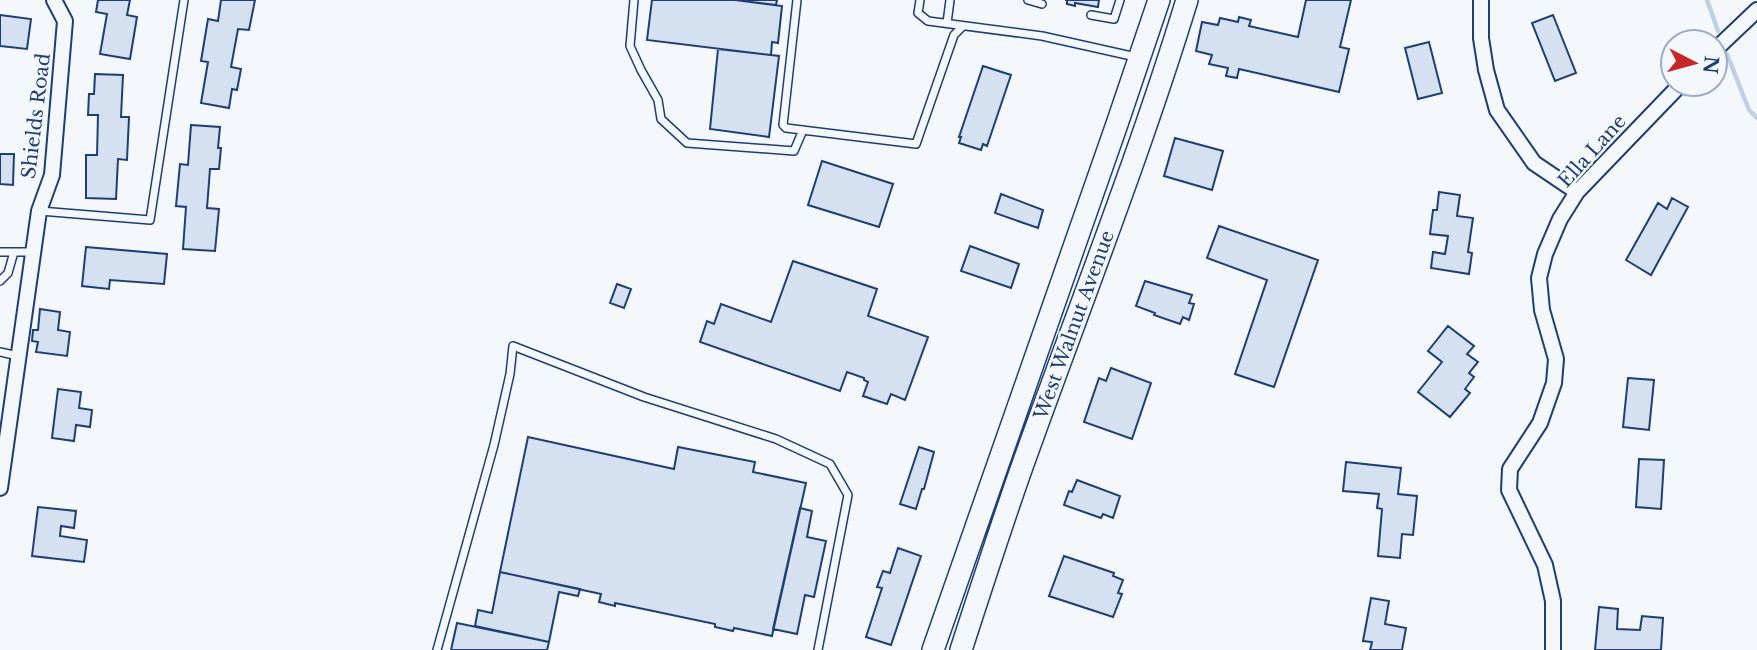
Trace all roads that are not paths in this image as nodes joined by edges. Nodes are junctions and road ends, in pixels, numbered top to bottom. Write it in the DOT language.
graph roads {
  1 [pos="54,0"];
  2 [pos="184,0"];
  3 [pos="634,0"];
  4 [pos="797,0"];
  5 [pos="920,0"];
  6 [pos="950,0"];
  7 [pos="1028,0"];
  8 [pos="1120,0"];
  9 [pos="1159,0"];
  10 [pos="1187,0"];
  11 [pos="1481,0"];
  12 [pos="1042,4"];
  13 [pos="1757,9"];
  14 [pos="1091,15"];
  15 [pos="947,23"];
  16 [pos="963,26"];
  17 [pos="1729,36"];
  18 [pos="1140,58"];
  19 [pos="1166,63"];
  20 [pos="1668,98"];
  21 [pos="803,130"];
  22 [pos="1577,192"];
  23 [pos="39,211"];
  24 [pos="0,251"];
  25 [pos="14,251"];
  26 [pos="33,251"];
  27 [pos="0,281"];
  28 [pos="0,352"];
  29 [pos="18,356"];
  30 [pos="0,488"];
  31 [pos="437,650"];
  32 [pos="818,650"];
  33 [pos="933,650"];
  34 [pos="961,650"];
  35 [pos="1553,650"];
  1 -- 23 [label="street, Shields Road"];
  2 -- 23 [label="lane"];
  3 -- 21 [label="lane"];
  4 -- 21 [label="lane"];
  5 -- 15 [label="lane"];
  6 -- 15 [label="lane"];
  7 -- 12 [label="lane"];
  8 -- 14 [label="lane"];
  9 -- 18 [label="main road, West Walnut Avenue"];
  10 -- 19 [label="main road, West Walnut Avenue"];
  11 -- 22 [label="street"];
  13 -- 17 [label="street"];
  15 -- 16 [label="lane"];
  16 -- 18 [label="lane"];
  16 -- 21 [label="lane"];
  18 -- 19 [label="street"];
  18 -- 33 [label="main road, West Walnut Avenue"];
  19 -- 34 [label="main road, West Walnut Avenue"];
  20 -- 22 [label="street, Ella Lane"];
  22 -- 35 [label="street, Ella Lane"];
  23 -- 26 [label="street, Shields Road"];
  24 -- 25 [label="lane"];
  25 -- 26 [label="lane"];
  25 -- 27 [label="lane"];
  26 -- 29 [label="street, Shields Road"];
  28 -- 29 [label="lane"];
  29 -- 30 [label="street, Shields Road"];
  31 -- 32 [label="lane"];
}
